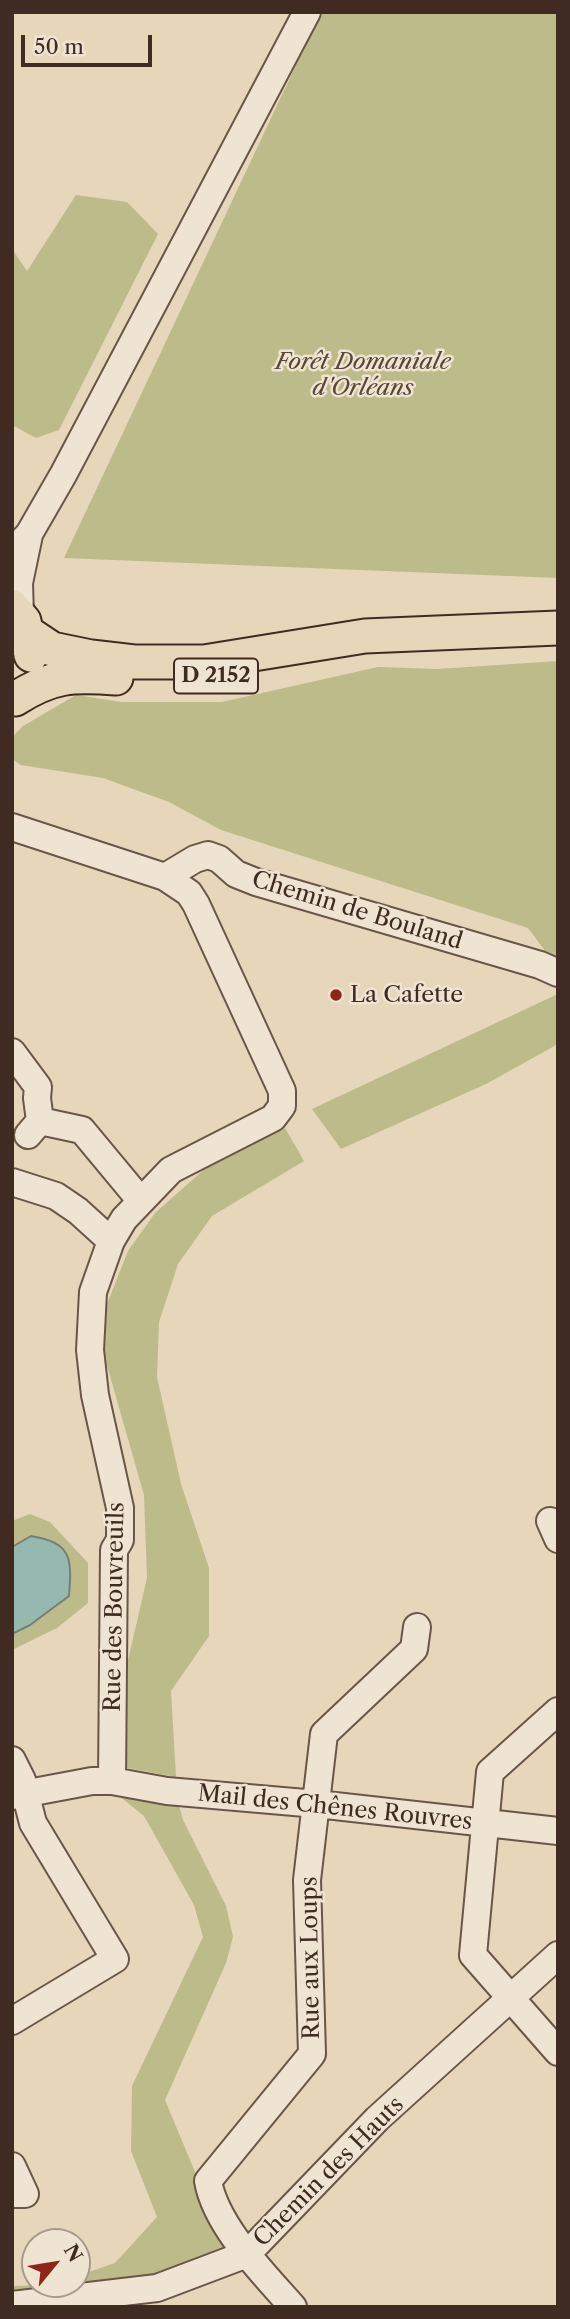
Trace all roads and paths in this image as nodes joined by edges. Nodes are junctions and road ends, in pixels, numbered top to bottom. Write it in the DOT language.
graph roads {
  1 [pos="307,12"];
  2 [pos="21,543"];
  3 [pos="20,619"];
  4 [pos="558,628"];
  5 [pos="418,636"];
  6 [pos="14,700"];
  7 [pos="12,827"];
  8 [pos="165,877"];
  9 [pos="558,973"];
  10 [pos="12,1052"];
  11 [pos="12,1182"];
  12 [pos="141,1201"];
  13 [pos="111,1241"];
  14 [pos="418,1627"];
  15 [pos="558,1711"];
  16 [pos="12,1760"];
  17 [pos="112,1781"];
  18 [pos="18,1795"];
  19 [pos="317,1804"];
  20 [pos="485,1823"];
  21 [pos="558,1831"];
  22 [pos="558,1955"];
  23 [pos="510,1997"];
  24 [pos="12,2021"];
  25 [pos="558,2052"];
  26 [pos="12,2165"];
  27 [pos="12,2194"];
  28 [pos="247,2254"];
  29 [pos="12,2305"];
  30 [pos="293,2307"];
  1 -- 2 [label="street"];
  2 -- 3 [label="street"];
  3 -- 5 [label="main road, D 2152"];
  3 -- 6 [label="main road"];
  4 -- 5 [label="main road, D 2152"];
  5 -- 6 [label="main road, D 2152"];
  7 -- 8 [label="street"];
  8 -- 9 [label="street, Chemin de Bouland"];
  8 -- 12 [label="street, Rue des Bouvreuils"];
  10 -- 12 [label="street"];
  11 -- 13 [label="street"];
  12 -- 13 [label="street, Rue des Bouvreuils"];
  13 -- 17 [label="street, Rue des Bouvreuils"];
  14 -- 19 [label="street, Rue aux Loups"];
  15 -- 20 [label="street"];
  16 -- 18 [label="street"];
  17 -- 18 [label="street, Mail des Chênes Rouvres"];
  17 -- 19 [label="street, Mail des Chênes Rouvres"];
  18 -- 24 [label="street"];
  19 -- 20 [label="street, Mail des Chênes Rouvres"];
  19 -- 28 [label="street, Rue aux Loups"];
  20 -- 21 [label="street, Mail des Chênes Rouvres"];
  20 -- 23 [label="street"];
  22 -- 23 [label="street, Chemin des Hauts"];
  23 -- 25 [label="street"];
  23 -- 28 [label="street, Chemin des Hauts"];
  26 -- 27 [label="street"];
  28 -- 29 [label="street, Chemin des Hauts"];
  28 -- 30 [label="street, Rue aux Loups"];
}
